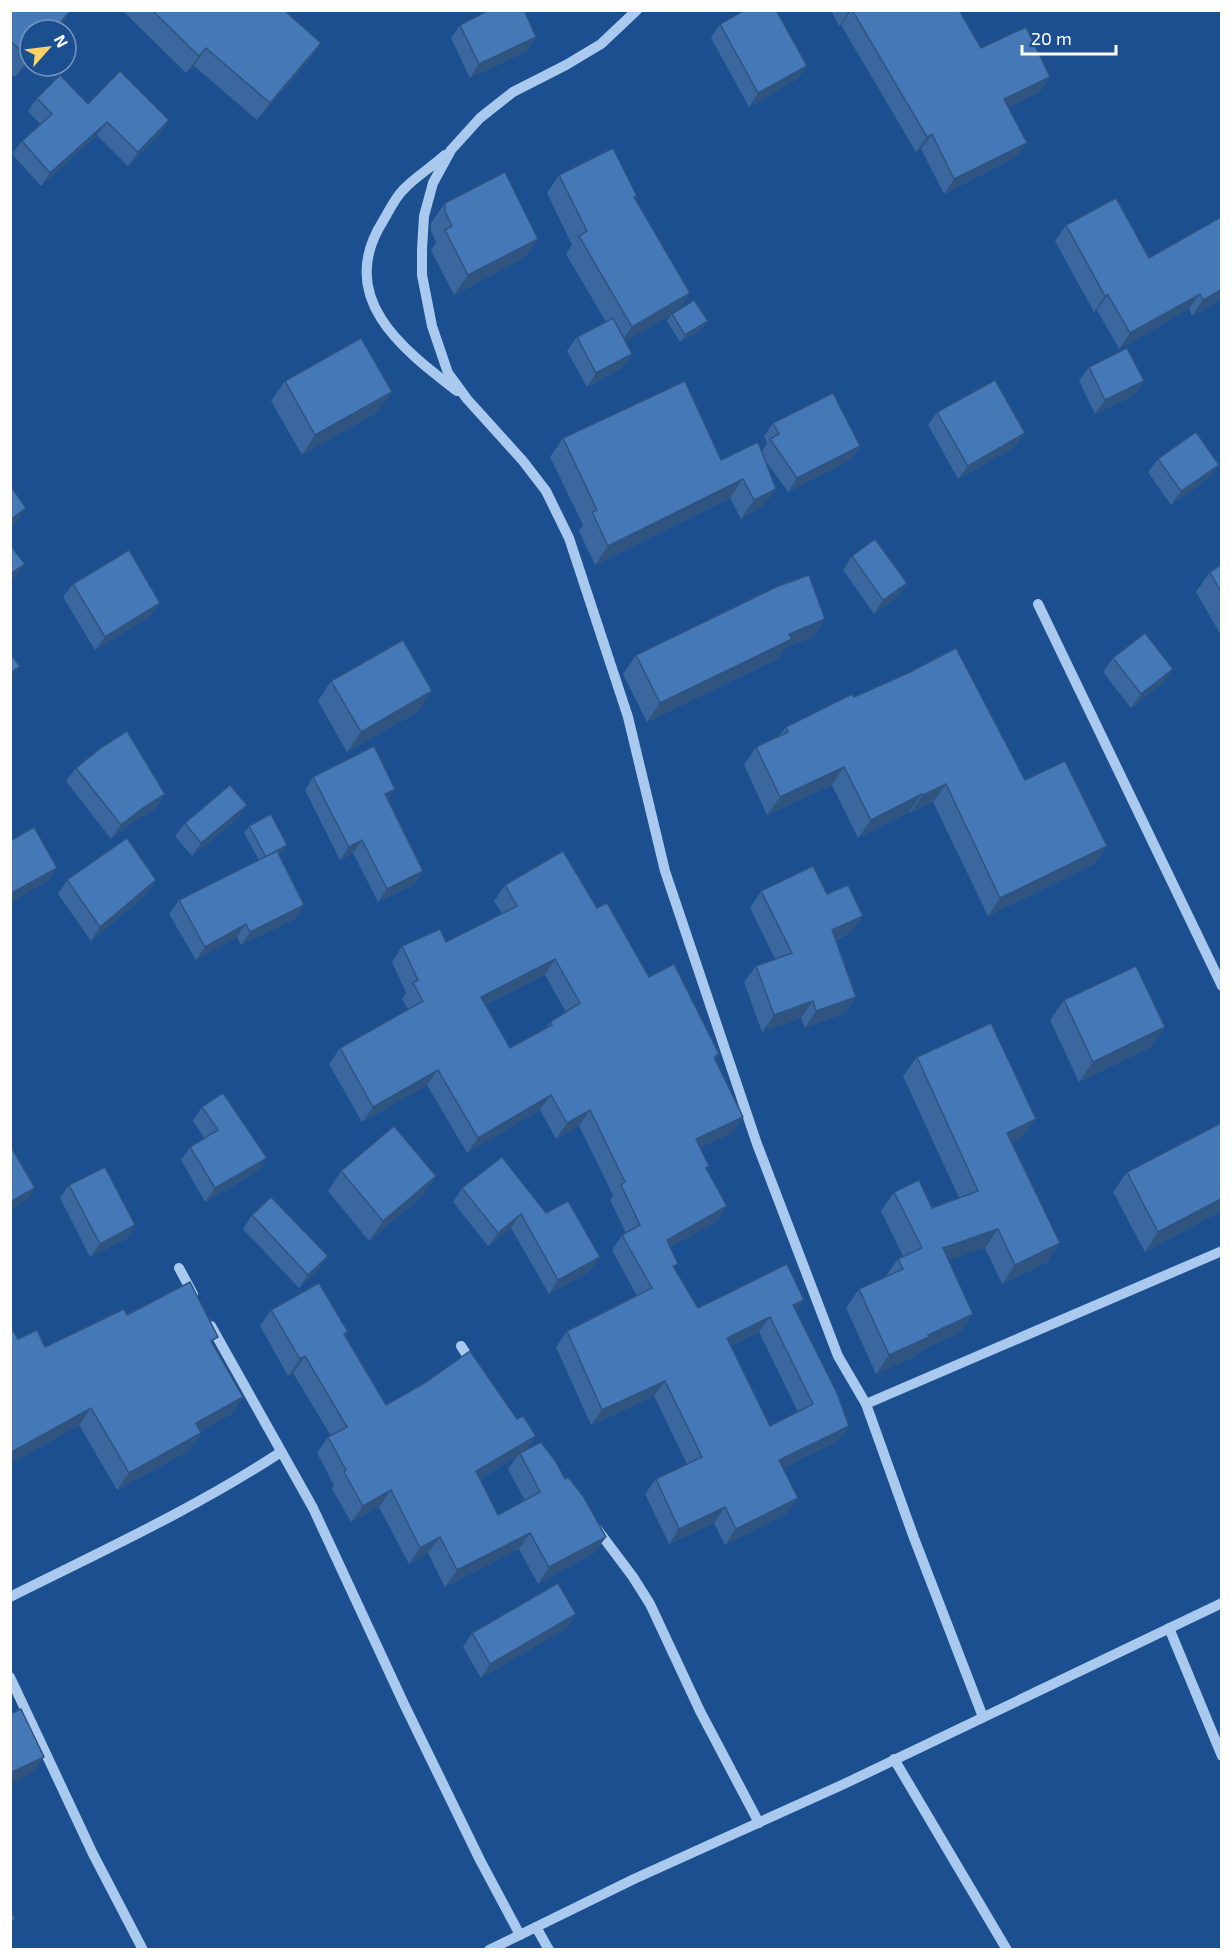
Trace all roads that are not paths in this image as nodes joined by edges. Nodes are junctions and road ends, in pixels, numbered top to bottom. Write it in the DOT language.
graph roads {
  1 [pos="637,10"];
  2 [pos="451,150"];
  3 [pos="467,399"];
  4 [pos="1038,604"];
  5 [pos="1221,986"];
  6 [pos="1221,1251"];
  7 [pos="178,1268"];
  8 [pos="196,1299"];
  9 [pos="207,1319"];
  10 [pos="460,1346"];
  11 [pos="481,1376"];
  12 [pos="866,1404"];
  13 [pos="281,1452"];
  14 [pos="592,1524"];
  15 [pos="10,1597"];
  16 [pos="1221,1603"];
  17 [pos="1169,1628"];
  18 [pos="10,1677"];
  19 [pos="983,1717"];
  20 [pos="1221,1756"];
  21 [pos="894,1759"];
  22 [pos="759,1823"];
  23 [pos="537,1927"];
  24 [pos="520,1935"];
  25 [pos="143,1950"];
  26 [pos="489,1950"];
  27 [pos="549,1950"];
  28 [pos="1006,1950"];
  1 -- 2 [label="street"];
  2 -- 3 [label="street"];
  2 -- 3 [label="street"];
  3 -- 12 [label="street"];
  4 -- 5 [label="street"];
  6 -- 12 [label="street"];
  7 -- 8 [label="street"];
  9 -- 13 [label="street"];
  10 -- 11 [label="street"];
  12 -- 19 [label="street"];
  13 -- 15 [label="street"];
  13 -- 24 [label="street"];
  14 -- 22 [label="street"];
  16 -- 17 [label="street"];
  17 -- 19 [label="street"];
  17 -- 20 [label="street"];
  18 -- 25 [label="street"];
  19 -- 21 [label="street"];
  21 -- 22 [label="street"];
  21 -- 28 [label="street"];
  22 -- 23 [label="street"];
  23 -- 24 [label="street"];
  23 -- 27 [label="street"];
  24 -- 26 [label="street"];
}
